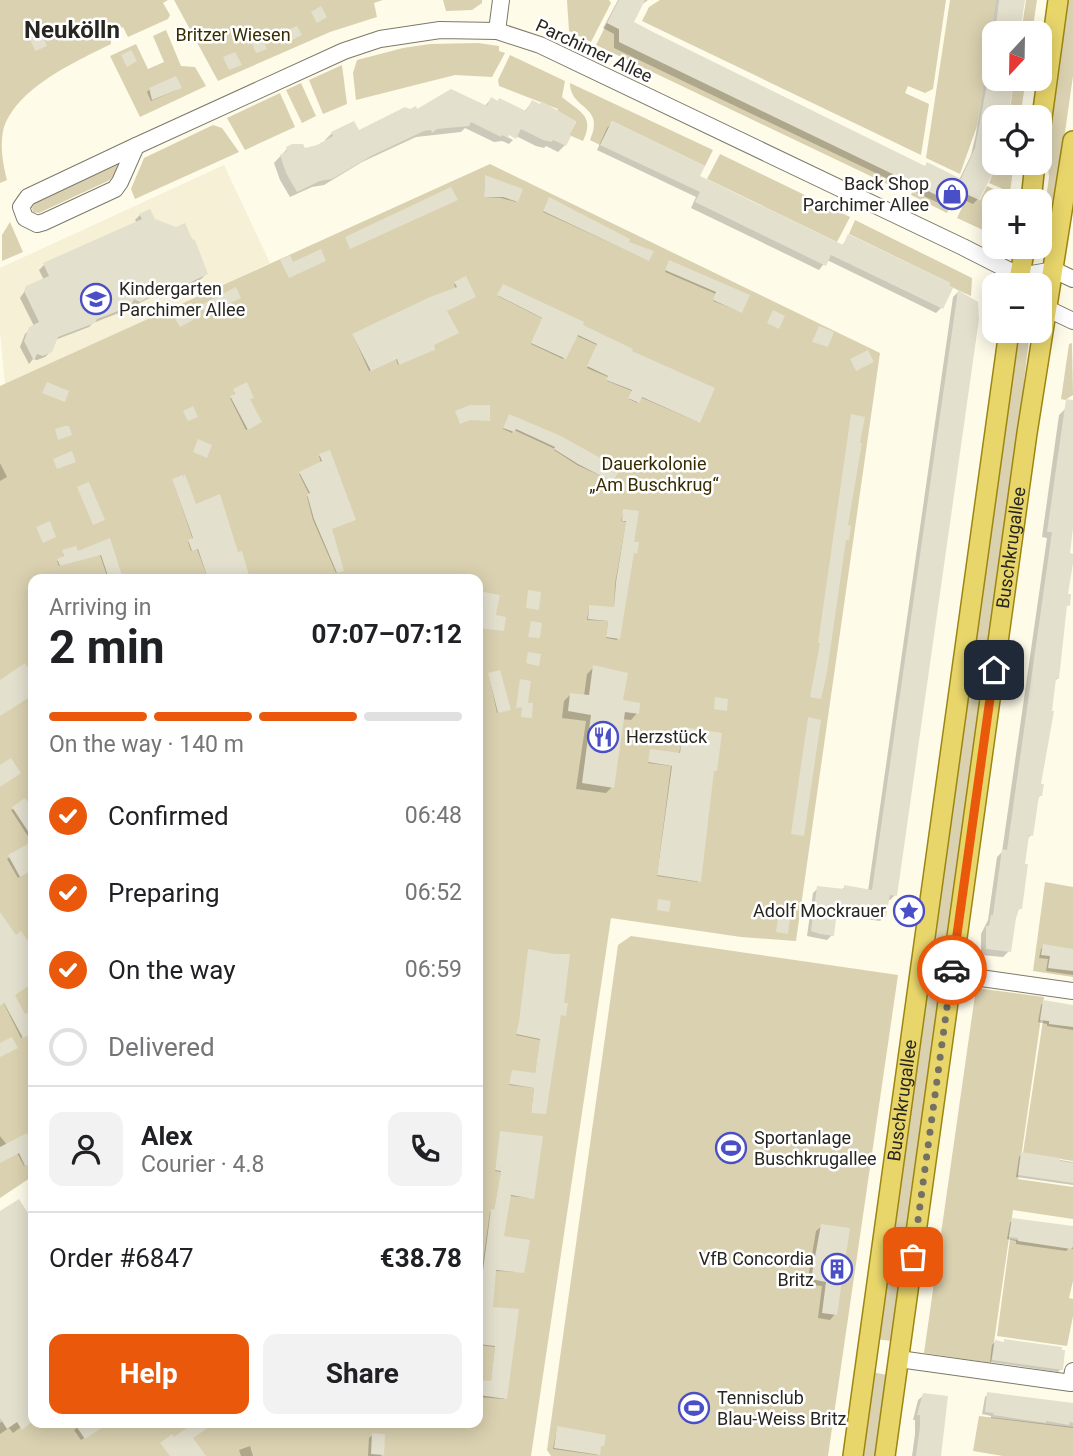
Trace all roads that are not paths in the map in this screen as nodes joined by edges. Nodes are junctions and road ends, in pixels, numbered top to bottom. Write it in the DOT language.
graph roads {
  1 [pos="501,0"];
  2 [pos="1058,0"];
  3 [pos="496,31"];
  4 [pos="1044,105"];
  5 [pos="1073,141"];
  6 [pos="136,146"];
  7 [pos="1054,270"];
  8 [pos="1004,273"];
  9 [pos="1046,273"];
  10 [pos="1052,276"];
  11 [pos="1073,279"];
  12 [pos="1052,309"];
  13 [pos="1073,321"];
  14 [pos="1007,343"];
  15 [pos="1038,343"];
  16 [pos="920,970"];
  17 [pos="952,974"];
  18 [pos="1073,991"];
  19 [pos="867,1354"];
  20 [pos="899,1359"];
  21 [pos="1072,1377"];
  22 [pos="853,1456"];
  23 [pos="886,1456"];
  1 -- 3 [label="street"];
  2 -- 4 [label="main road"];
  3 -- 6 [label="street, Parchimer Allee"];
  3 -- 8 [label="street, Parchimer Allee"];
  5 -- 7 [label="main road, Buschkrugallee"];
  6 -- 6 [label="street, Parchimer Allee"];
  7 -- 9 [label="street"];
  7 -- 10 [label="main road, Buschkrugallee"];
  7 -- 11 [label="street"];
  12 -- 13 [label="street"];
  14 -- 16 [label="main road, Buschkrugallee"];
  15 -- 17 [label="main road, Buschkrugallee"];
  16 -- 17 [label="main road"];
  16 -- 19 [label="main road, Buschkrugallee"];
  17 -- 18 [label="street"];
  17 -- 20 [label="main road, Buschkrugallee"];
  19 -- 20 [label="main road"];
  19 -- 22 [label="main road, Buschkrugallee"];
  20 -- 21 [label="street"];
  20 -- 23 [label="main road, Buschkrugallee"];
}
